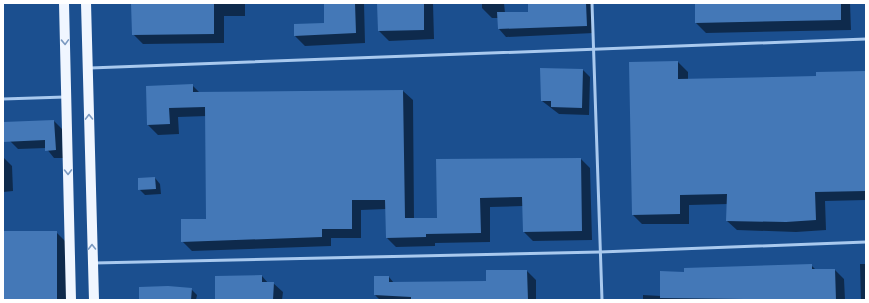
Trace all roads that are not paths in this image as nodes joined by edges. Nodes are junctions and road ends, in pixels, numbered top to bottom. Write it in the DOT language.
graph roads {
  1 [pos="64,3"];
  2 [pos="86,3"];
  3 [pos="592,3"];
  4 [pos="866,39"];
  5 [pos="594,50"];
  6 [pos="88,68"];
  7 [pos="66,97"];
  8 [pos="3,99"];
  9 [pos="866,242"];
  10 [pos="600,252"];
  11 [pos="93,263"];
  12 [pos="71,300"];
  13 [pos="94,300"];
  14 [pos="602,300"];
  1 -- 7 [label="main road, one-way"];
  2 -- 6 [label="main road"];
  3 -- 5 [label="lane"];
  4 -- 5 [label="lane"];
  5 -- 6 [label="lane"];
  5 -- 10 [label="lane"];
  11 -- 6 [label="main road, one-way"];
  7 -- 8 [label="lane"];
  7 -- 12 [label="main road, one-way"];
  9 -- 10 [label="lane"];
  10 -- 11 [label="lane"];
  10 -- 14 [label="lane"];
  11 -- 13 [label="main road"];
}
